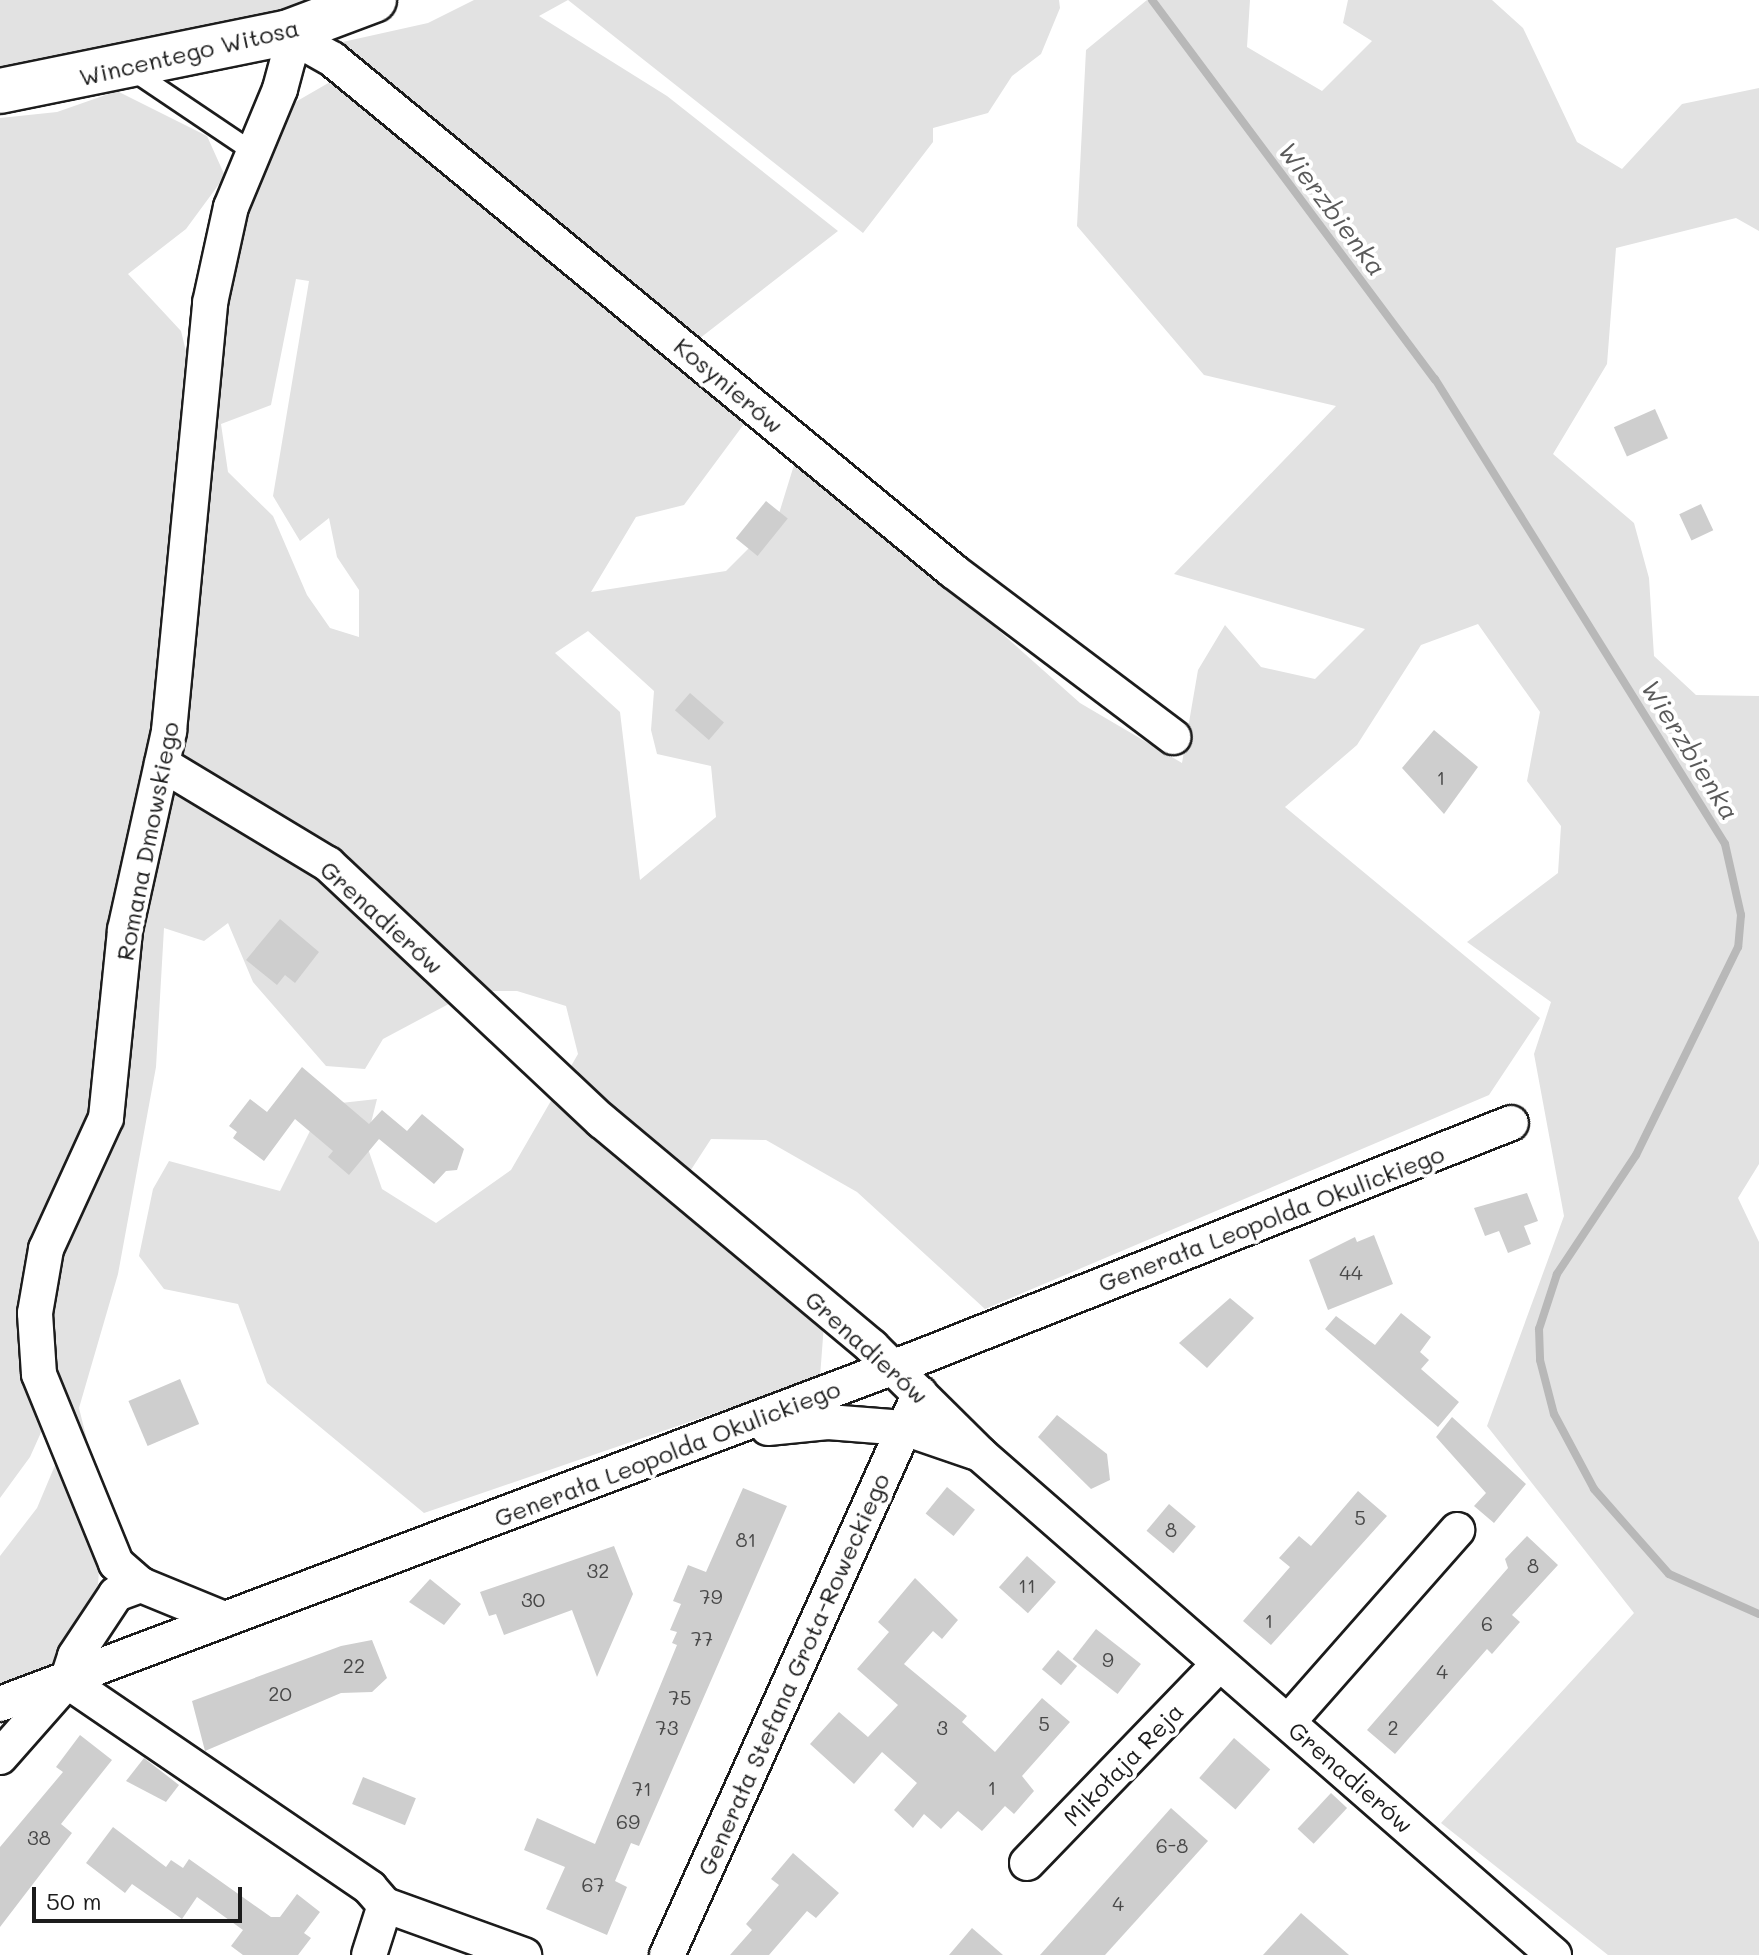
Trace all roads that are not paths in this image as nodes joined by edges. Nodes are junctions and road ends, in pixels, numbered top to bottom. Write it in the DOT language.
graph roads {
  1 [pos="374,0"];
  2 [pos="286,33"];
  3 [pos="130,69"];
  4 [pos="0,91"];
  5 [pos="253,152"];
  6 [pos="1173,737"];
  7 [pos="162,764"];
  8 [pos="1511,1123"];
  9 [pos="894,1367"];
  10 [pos="920,1393"];
  11 [pos="904,1428"];
  12 [pos="727,1431"];
  13 [pos="980,1454"];
  14 [pos="1457,1530"];
  15 [pos="141,1585"];
  16 [pos="224,1619"];
  17 [pos="1218,1665"];
  18 [pos="67,1681"];
  19 [pos="0,1704"];
  20 [pos="1288,1722"];
  21 [pos="0,1757"];
  22 [pos="1027,1863"];
  23 [pos="385,1905"];
  24 [pos="369,1955"];
  25 [pos="524,1955"];
  26 [pos="667,1955"];
  27 [pos="1554,1955"];
  1 -- 2 [label="street, Wincentego Witosa"];
  2 -- 3 [label="street, Wincentego Witosa"];
  2 -- 5 [label="street, Romana Dmowskiego"];
  2 -- 6 [label="street, Kosynierów"];
  3 -- 4 [label="street, Wincentego Witosa"];
  3 -- 5 [label="lane"];
  5 -- 7 [label="street, Romana Dmowskiego"];
  7 -- 9 [label="street, Grenadierów"];
  7 -- 15 [label="street, Romana Dmowskiego"];
  8 -- 9 [label="street, Generała Leopolda Okulickiego"];
  9 -- 10 [label="street, Grenadierów"];
  9 -- 12 [label="street, Generała Leopolda Okulickiego"];
  10 -- 11 [label="street, Generała Stefana Grota-Roweckiego"];
  10 -- 13 [label="street, Grenadierów"];
  11 -- 12 [label="street"];
  11 -- 13 [label="street"];
  11 -- 26 [label="street, Generała Stefana Grota-Roweckiego"];
  12 -- 16 [label="street, Generała Leopolda Okulickiego"];
  13 -- 17 [label="street, Grenadierów"];
  14 -- 20 [label="street"];
  15 -- 16 [label="street"];
  15 -- 18 [label="street"];
  16 -- 18 [label="street, Generała Leopolda Okulickiego"];
  17 -- 20 [label="street, Grenadierów"];
  17 -- 22 [label="street, Mikołaja Reja"];
  18 -- 19 [label="street, Generała Leopolda Okulickiego"];
  18 -- 21 [label="street"];
  18 -- 23 [label="street"];
  20 -- 27 [label="street, Grenadierów"];
  23 -- 24 [label="street"];
  23 -- 25 [label="street"];
}
